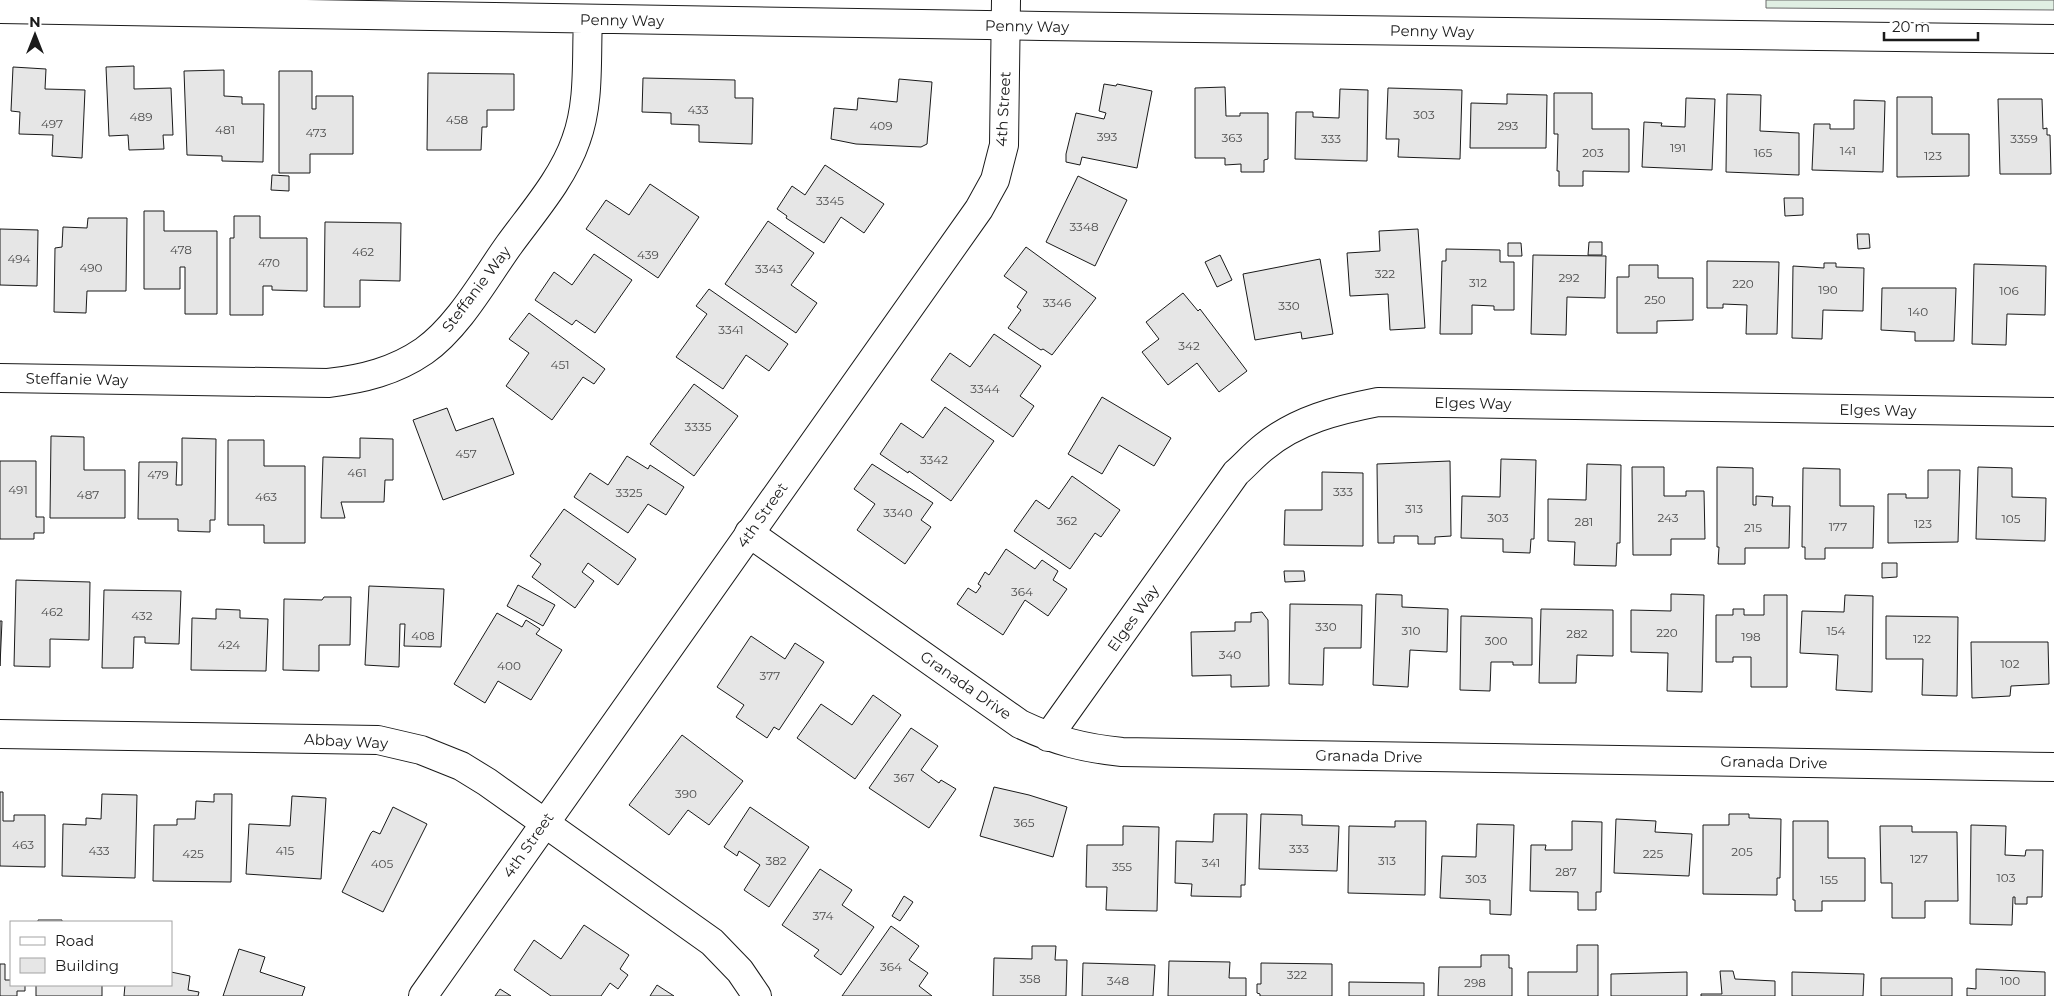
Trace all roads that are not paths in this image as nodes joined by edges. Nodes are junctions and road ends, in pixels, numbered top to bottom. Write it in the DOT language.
graph roads {
  1 [pos="174,6"];
  2 [pos="0,9"];
  3 [pos="1006,13"];
  4 [pos="588,19"];
  5 [pos="2054,39"];
  6 [pos="0,378"];
  7 [pos="2054,412"];
  8 [pos="749,533"];
  9 [pos="0,734"];
  10 [pos="1048,737"];
  11 [pos="2054,767"];
  12 [pos="544,822"];
  13 [pos="423,996"];
  14 [pos="757,996"];
  1 -- 2 [label="street, Penny Way"];
  1 -- 4 [label="street, Penny Way"];
  3 -- 4 [label="street, Penny Way"];
  3 -- 5 [label="street, Penny Way"];
  3 -- 8 [label="street, 4th Street"];
  4 -- 6 [label="street, Steffanie Way"];
  7 -- 10 [label="street, Elges Way"];
  8 -- 10 [label="street, Granada Drive"];
  8 -- 12 [label="street, 4th Street"];
  9 -- 12 [label="street, Abbay Way"];
  10 -- 11 [label="street, Granada Drive"];
  12 -- 13 [label="street, 4th Street"];
  12 -- 14 [label="street, Abbay Way"];
}
